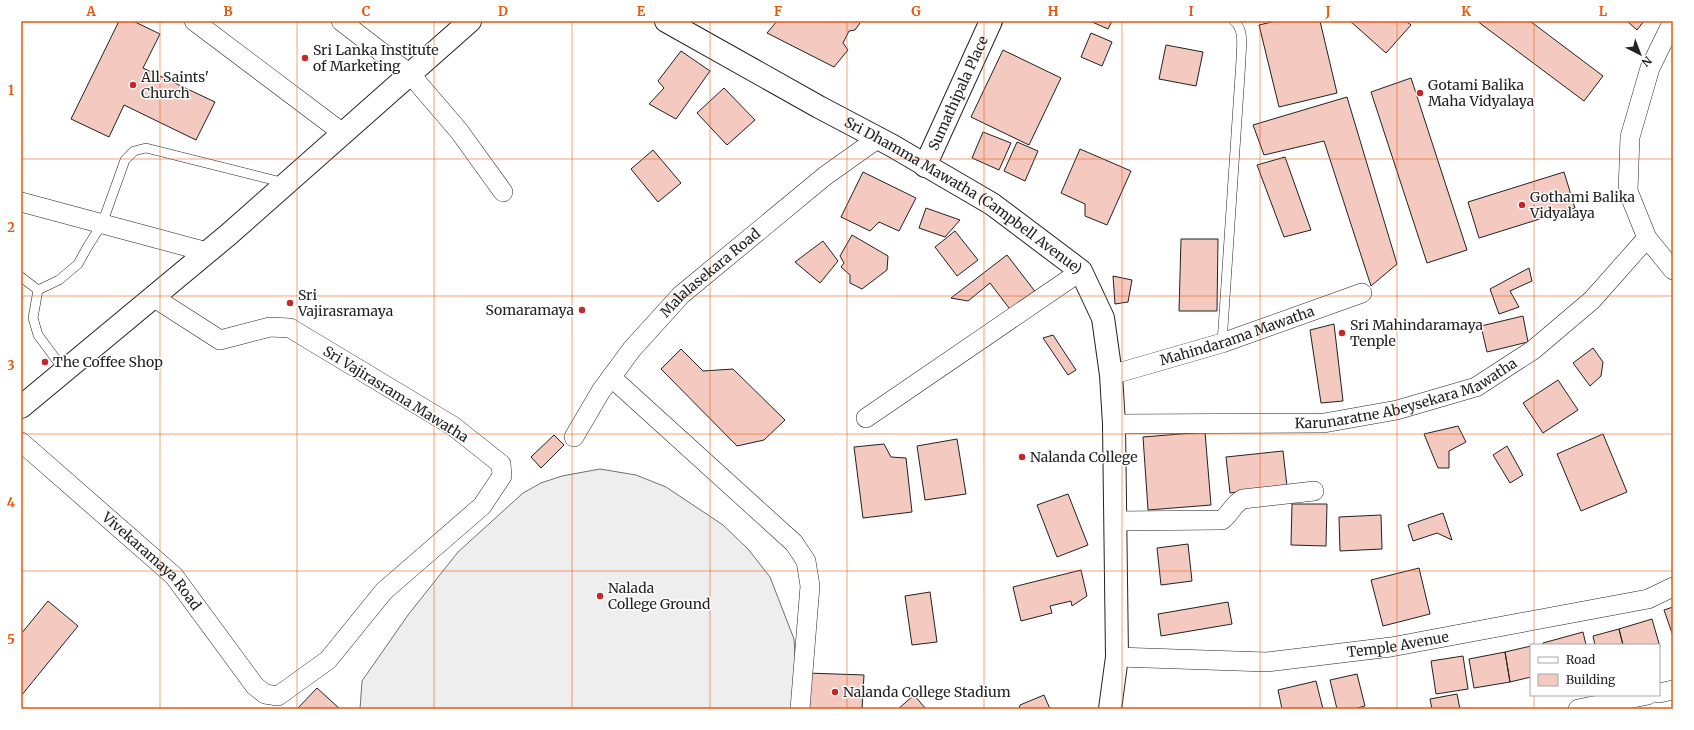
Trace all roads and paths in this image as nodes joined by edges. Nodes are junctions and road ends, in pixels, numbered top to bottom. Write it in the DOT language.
graph roads {
  1 [pos="194,21"];
  2 [pos="341,21"];
  3 [pos="470,21"];
  4 [pos="666,21"];
  5 [pos="991,21"];
  6 [pos="1234,21"];
  7 [pos="1673,21"];
  8 [pos="411,75"];
  9 [pos="344,134"];
  10 [pos="878,139"];
  11 [pos="925,166"];
  12 [pos="286,183"];
  13 [pos="503,192"];
  14 [pos="21,202"];
  15 [pos="102,224"];
  16 [pos="1647,238"];
  17 [pos="207,252"];
  18 [pos="1673,270"];
  19 [pos="1081,271"];
  20 [pos="21,277"];
  21 [pos="38,290"];
  22 [pos="1362,293"];
  23 [pos="153,297"];
  24 [pos="1222,343"];
  25 [pos="64,370"];
  26 [pos="1111,375"];
  27 [pos="611,377"];
  28 [pos="21,407"];
  29 [pos="866,418"];
  30 [pos="1114,424"];
  31 [pos="574,437"];
  32 [pos="21,442"];
  33 [pos="1314,491"];
  34 [pos="1115,521"];
  35 [pos="1673,587"];
  36 [pos="1117,657"];
  37 [pos="1673,690"];
  38 [pos="1660,693"];
  39 [pos="265,694"];
  40 [pos="1643,696"];
  41 [pos="800,709"];
  42 [pos="1110,709"];
  43 [pos="1578,709"];
  1 -- 9 [label="street"];
  2 -- 8 [label="street"];
  3 -- 8 [label="main road"];
  4 -- 10 [label="main road, Sri Dhamma Mawatha (Campbell Avenue)"];
  5 -- 11 [label="main road, Sumathipala Place"];
  6 -- 24 [label="lane"];
  7 -- 16 [label="street"];
  8 -- 9 [label="main road"];
  8 -- 13 [label="street"];
  9 -- 12 [label="main road"];
  10 -- 11 [label="main road, Sri Dhamma Mawatha (Campbell Avenue)"];
  10 -- 27 [label="street, Malalasekara Road"];
  11 -- 19 [label="main road, Sri Dhamma Mawatha (Campbell Avenue)"];
  12 -- 15 [label="lane"];
  12 -- 17 [label="main road"];
  14 -- 15 [label="street"];
  15 -- 17 [label="street"];
  15 -- 21 [label="lane"];
  16 -- 18 [label="street"];
  16 -- 30 [label="street, Karunaratne Abeysekara Mawatha"];
  17 -- 23 [label="main road"];
  19 -- 26 [label="main road, Sri Dhamma Mawatha (Campbell Avenue)"];
  19 -- 29 [label="street"];
  20 -- 21 [label="lane"];
  21 -- 25 [label="lane"];
  22 -- 24 [label="street, Mahindarama Mawatha"];
  23 -- 25 [label="main road"];
  23 -- 39 [label="street, Sri Vajirasrama Mawatha"];
  24 -- 26 [label="street, Mahindarama Mawatha"];
  25 -- 28 [label="main road"];
  26 -- 30 [label="main road, Sri Dhamma Mawatha (Campbell Avenue)"];
  27 -- 31 [label="street, Malalasekara Road"];
  27 -- 41 [label="street"];
  30 -- 34 [label="main road, Sri Dhamma Mawatha (Campbell Avenue)"];
  32 -- 39 [label="street, Vivekaramaya Road"];
  33 -- 34 [label="street"];
  34 -- 36 [label="main road, Sri Dhamma Mawatha (Campbell Avenue)"];
  35 -- 36 [label="street, Temple Avenue"];
  36 -- 42 [label="main road, Sri Dhamma Mawatha (Campbell Avenue)"];
  37 -- 38 [label="street"];
  40 -- 43 [label="street"];
}
